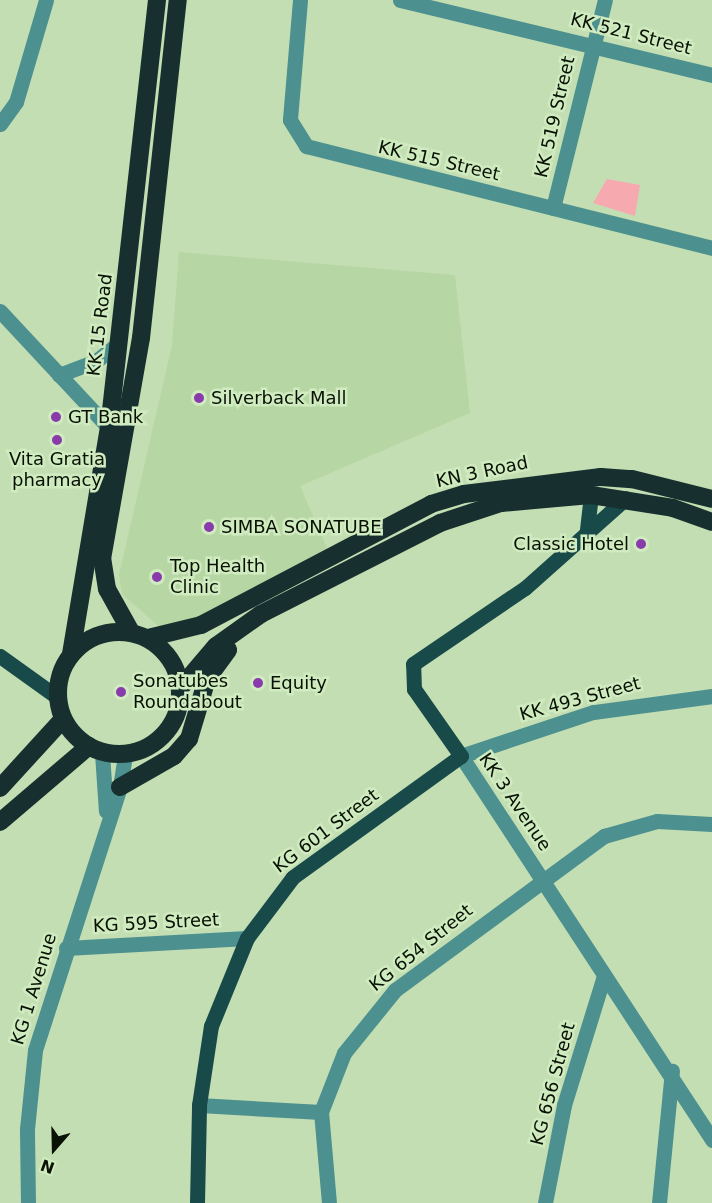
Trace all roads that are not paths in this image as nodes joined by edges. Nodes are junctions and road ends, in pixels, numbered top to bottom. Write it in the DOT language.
graph roads {
  1 [pos="46,0"];
  2 [pos="158,0"];
  3 [pos="178,0"];
  4 [pos="300,0"];
  5 [pos="400,0"];
  6 [pos="605,0"];
  7 [pos="593,44"];
  8 [pos="712,75"];
  9 [pos="0,124"];
  10 [pos="553,208"];
  11 [pos="712,248"];
  12 [pos="0,311"];
  13 [pos="119,343"];
  14 [pos="59,375"];
  15 [pos="109,428"];
  16 [pos="591,495"];
  17 [pos="626,498"];
  18 [pos="712,499"];
  19 [pos="712,522"];
  20 [pos="586,538"];
  21 [pos="253,612"];
  22 [pos="131,632"];
  23 [pos="148,638"];
  24 [pos="71,654"];
  25 [pos="0,656"];
  26 [pos="181,687"];
  27 [pos="712,696"];
  28 [pos="57,697"];
  29 [pos="63,719"];
  30 [pos="96,749"];
  31 [pos="125,755"];
  32 [pos="461,756"];
  33 [pos="120,787"];
  34 [pos="0,788"];
  35 [pos="0,822"];
  36 [pos="712,824"];
  37 [pos="105,826"];
  38 [pos="542,877"];
  39 [pos="247,938"];
  40 [pos="66,948"];
  41 [pos="604,976"];
  42 [pos="672,1071"];
  43 [pos="199,1105"];
  44 [pos="321,1112"];
  45 [pos="712,1140"];
  46 [pos="28,1203"];
  47 [pos="197,1203"];
  48 [pos="329,1203"];
  49 [pos="545,1203"];
  50 [pos="658,1203"];
  1 -- 9 [label="street"];
  2 -- 13 [label="highway, KK 15 Road"];
  3 -- 22 [label="highway"];
  4 -- 10 [label="street, KK 515 Street"];
  5 -- 7 [label="street, KK 521 Street"];
  6 -- 7 [label="street, KK 519 Street"];
  7 -- 8 [label="street, KK 521 Street"];
  7 -- 10 [label="street, KK 519 Street"];
  10 -- 11 [label="street, KK 515 Street"];
  12 -- 14 [label="street"];
  13 -- 14 [label="street"];
  13 -- 15 [label="highway, KK 15 Road"];
  14 -- 15 [label="street"];
  15 -- 24 [label="highway, KK 15 Road"];
  16 -- 17 [label="highway, KN 3 Road"];
  16 -- 20 [label="main road"];
  16 -- 21 [label="highway, KN 3 Road"];
  17 -- 19 [label="highway, KN 3 Road"];
  17 -- 20 [label="main road, KK 3 Avenue"];
  18 -- 21 [label="highway, KN 3 Road"];
  20 -- 32 [label="main road, KK 3 Avenue"];
  21 -- 23 [label="highway"];
  21 -- 26 [label="highway"];
  21 -- 33 [label="highway"];
  22 -- 23 [label="highway"];
  22 -- 24 [label="highway"];
  23 -- 26 [label="highway"];
  24 -- 28 [label="highway"];
  25 -- 28 [label="main road"];
  26 -- 31 [label="highway"];
  27 -- 32 [label="street, KK 493 Street"];
  28 -- 29 [label="highway"];
  29 -- 30 [label="highway"];
  29 -- 34 [label="highway"];
  30 -- 31 [label="highway"];
  30 -- 35 [label="highway"];
  30 -- 37 [label="street, KG 1 Avenue"];
  31 -- 33 [label="street, KG 1 Avenue"];
  32 -- 38 [label="street, KK 3 Avenue"];
  32 -- 39 [label="main road, KG 601 Street"];
  33 -- 37 [label="street, KG 1 Avenue"];
  36 -- 38 [label="street, KG 654 Street"];
  37 -- 40 [label="street, KG 1 Avenue"];
  38 -- 41 [label="street, KK 3 Avenue"];
  38 -- 44 [label="street, KG 654 Street"];
  39 -- 40 [label="street, KG 595 Street"];
  39 -- 43 [label="main road, KG 601 Street"];
  40 -- 46 [label="street, KG 1 Avenue"];
  41 -- 42 [label="street, KK 3 Avenue"];
  41 -- 49 [label="street, KG 656 Street"];
  42 -- 45 [label="street, KK 3 Avenue"];
  42 -- 50 [label="street"];
  43 -- 44 [label="street"];
  43 -- 47 [label="main road, KG 601 Street"];
  44 -- 48 [label="street, KG 654 Street"];
}
